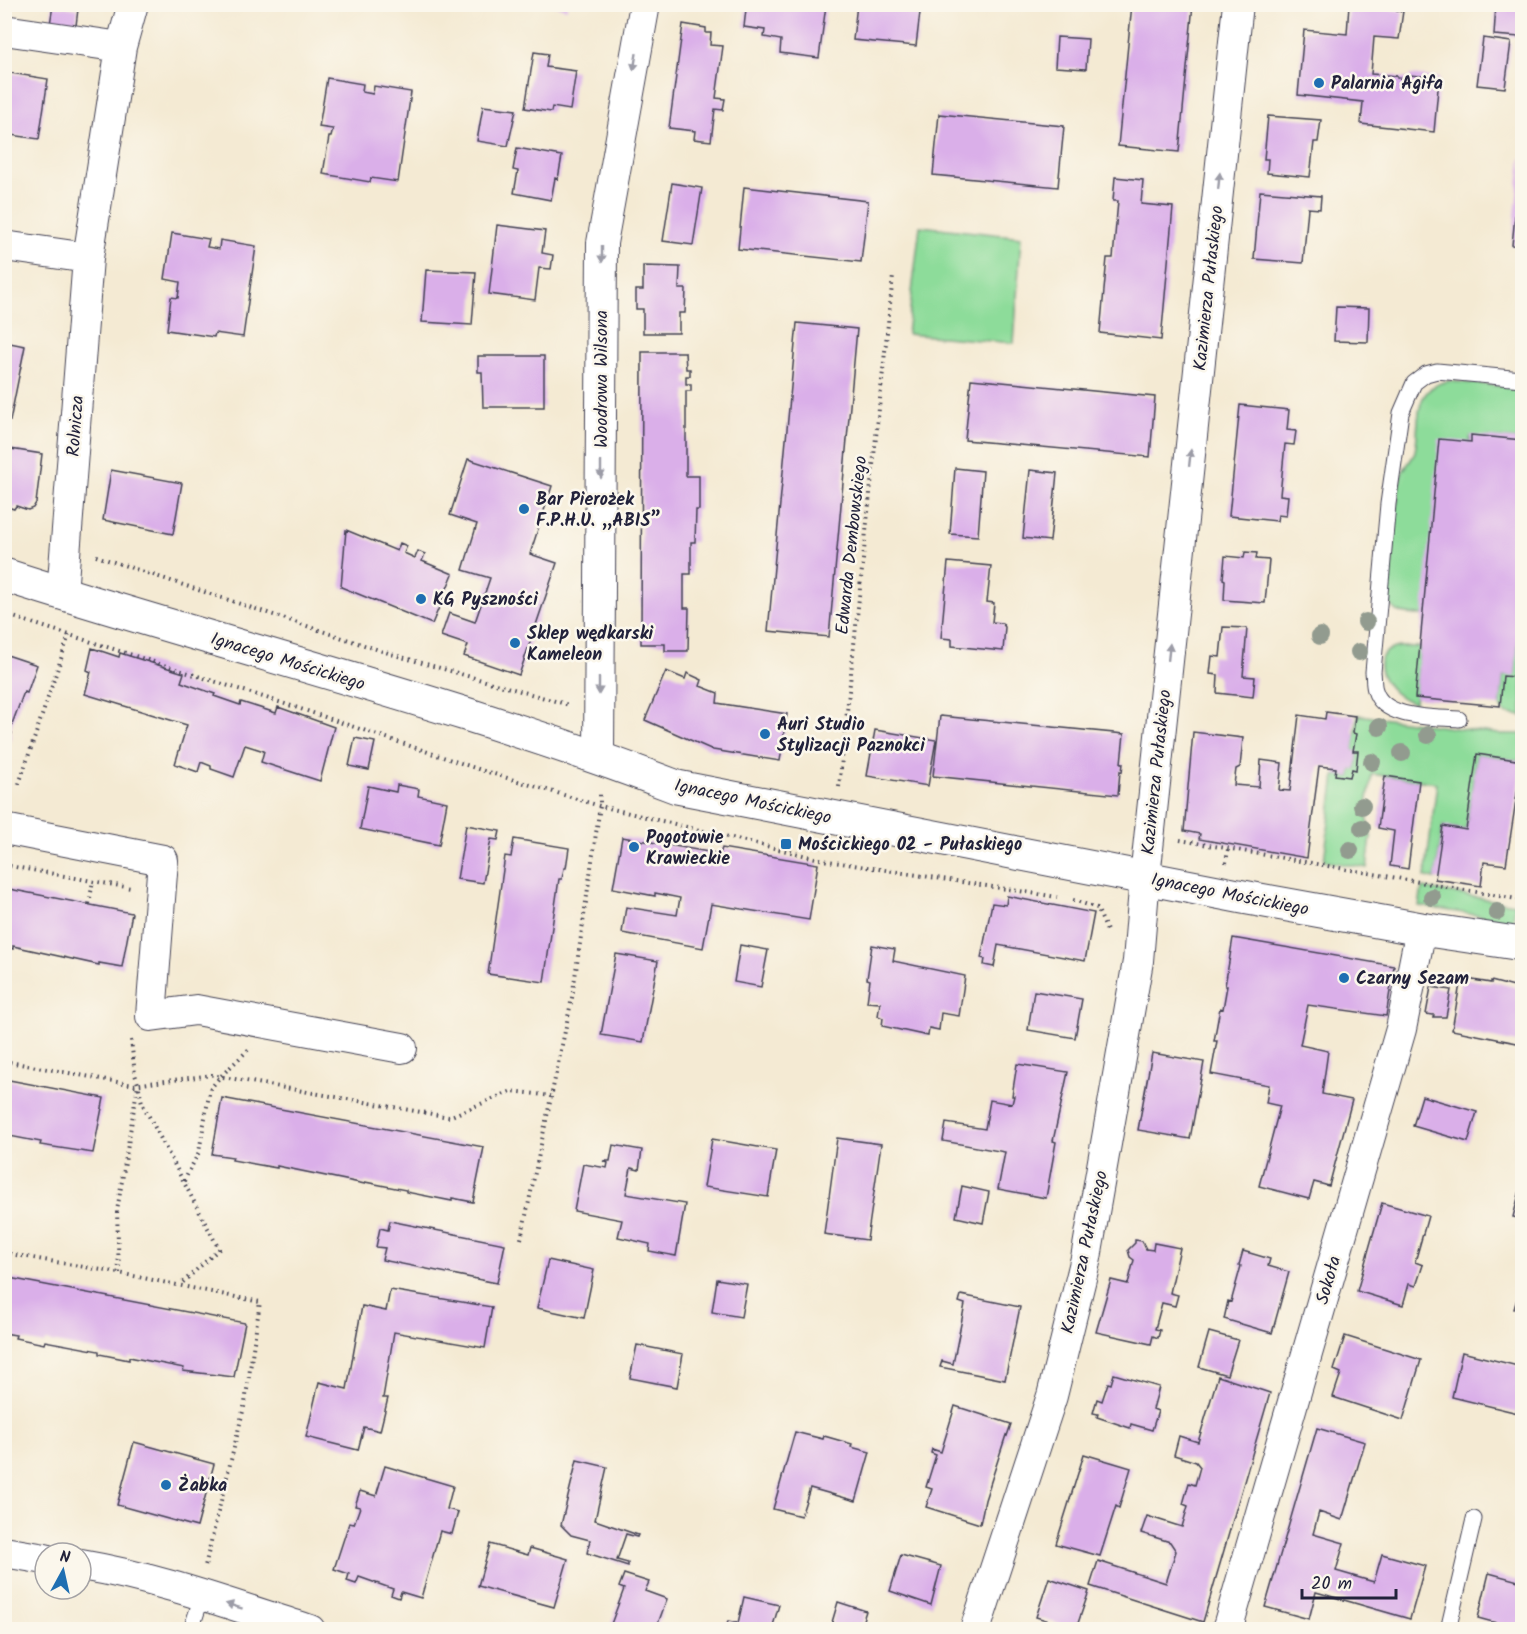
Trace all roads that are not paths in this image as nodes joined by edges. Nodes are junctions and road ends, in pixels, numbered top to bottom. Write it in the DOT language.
graph roads {
  1 [pos="133,4"];
  2 [pos="645,4"];
  3 [pos="1238,4"];
  4 [pos="4,30"];
  5 [pos="121,47"];
  6 [pos="4,246"];
  7 [pos="88,258"];
  8 [pos="1522,379"];
  9 [pos="4,575"];
  10 [pos="62,594"];
  11 [pos="1459,719"];
  12 [pos="599,757"];
  13 [pos="4,829"];
  14 [pos="1145,878"];
  15 [pos="1421,928"];
  16 [pos="1522,944"];
  17 [pos="402,1048"];
  18 [pos="1474,1519"];
  19 [pos="4,1552"];
  20 [pos="33,1557"];
  21 [pos="93,1567"];
  22 [pos="203,1583"];
  23 [pos="191,1629"];
  24 [pos="310,1629"];
  25 [pos="975,1629"];
  26 [pos="1227,1629"];
  27 [pos="1448,1629"];
  1 -- 5 [label="street, Rolnicza"];
  2 -- 12 [label="street, Woodrowa Wilsona, one-way"];
  14 -- 3 [label="street, Kazimierza Pułaskiego, one-way"];
  4 -- 5 [label="street"];
  5 -- 7 [label="street, Rolnicza"];
  6 -- 7 [label="street"];
  7 -- 10 [label="street, Rolnicza"];
  8 -- 11 [label="lane"];
  9 -- 10 [label="street, Ignacego Mościckiego"];
  10 -- 12 [label="street, Ignacego Mościckiego"];
  12 -- 14 [label="street, Ignacego Mościckiego"];
  13 -- 17 [label="street"];
  14 -- 15 [label="street, Ignacego Mościckiego"];
  14 -- 25 [label="street, Kazimierza Pułaskiego"];
  15 -- 16 [label="street, Ignacego Mościckiego"];
  15 -- 26 [label="street, Sokoła"];
  18 -- 27 [label="lane"];
  19 -- 20 [label="street"];
  21 -- 22 [label="street"];
  22 -- 23 [label="lane"];
  24 -- 22 [label="street, one-way"];
}
